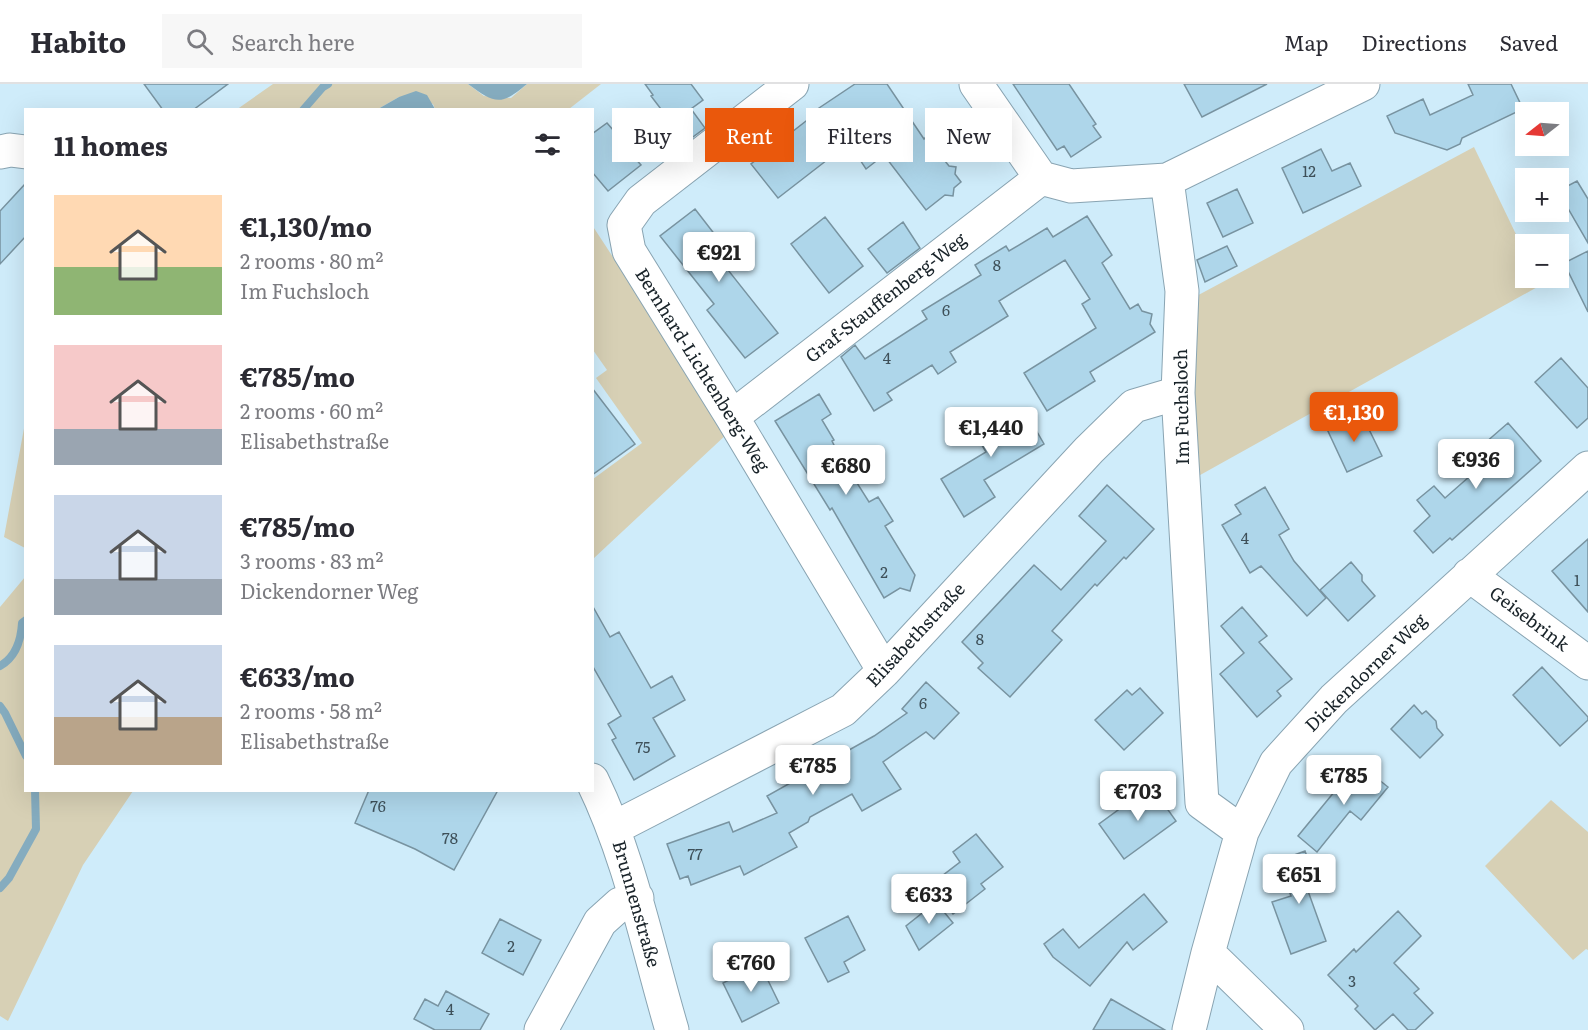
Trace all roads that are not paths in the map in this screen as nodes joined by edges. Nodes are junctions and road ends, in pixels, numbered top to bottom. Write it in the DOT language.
graph roads {
  1 [pos="792,84"];
  2 [pos="976,84"];
  3 [pos="1363,84"];
  4 [pos="0,152"];
  5 [pos="24,152"];
  6 [pos="1041,178"];
  7 [pos="1167,180"];
  8 [pos="1178,393"];
  9 [pos="732,417"];
  10 [pos="1588,468"];
  11 [pos="1469,575"];
  12 [pos="1588,663"];
  13 [pos="884,671"];
  14 [pos="594,784"];
  15 [pos="614,828"];
  16 [pos="1242,832"];
  17 [pos="637,898"];
  18 [pos="1208,953"];
  19 [pos="541,1030"];
  20 [pos="672,1030"];
  21 [pos="1189,1030"];
  22 [pos="1287,1030"];
  1 -- 9 [label="street, Bernhard-Lichtenberg-Weg"];
  2 -- 6 [label="street"];
  3 -- 7 [label="street"];
  4 -- 5 [label="street"];
  6 -- 7 [label="street"];
  6 -- 9 [label="street, Graf-Stauffenberg-Weg"];
  7 -- 8 [label="street, Im Fuchsloch"];
  8 -- 13 [label="street, Elisabethstraße"];
  8 -- 16 [label="street, Im Fuchsloch"];
  9 -- 13 [label="street, Bernhard-Lichtenberg-Weg"];
  10 -- 11 [label="street, Dickendorner Weg"];
  11 -- 12 [label="street, Geisebrink"];
  11 -- 16 [label="street, Dickendorner Weg"];
  13 -- 15 [label="street, Elisabethstraße"];
  14 -- 15 [label="street, Brunnenstraße"];
  15 -- 17 [label="street, Brunnenstraße"];
  16 -- 18 [label="street, Dickendorner Weg"];
  17 -- 19 [label="street"];
  17 -- 20 [label="street, Brunnenstraße"];
  18 -- 21 [label="street, Dickendorner Weg"];
  18 -- 22 [label="street"];
}
